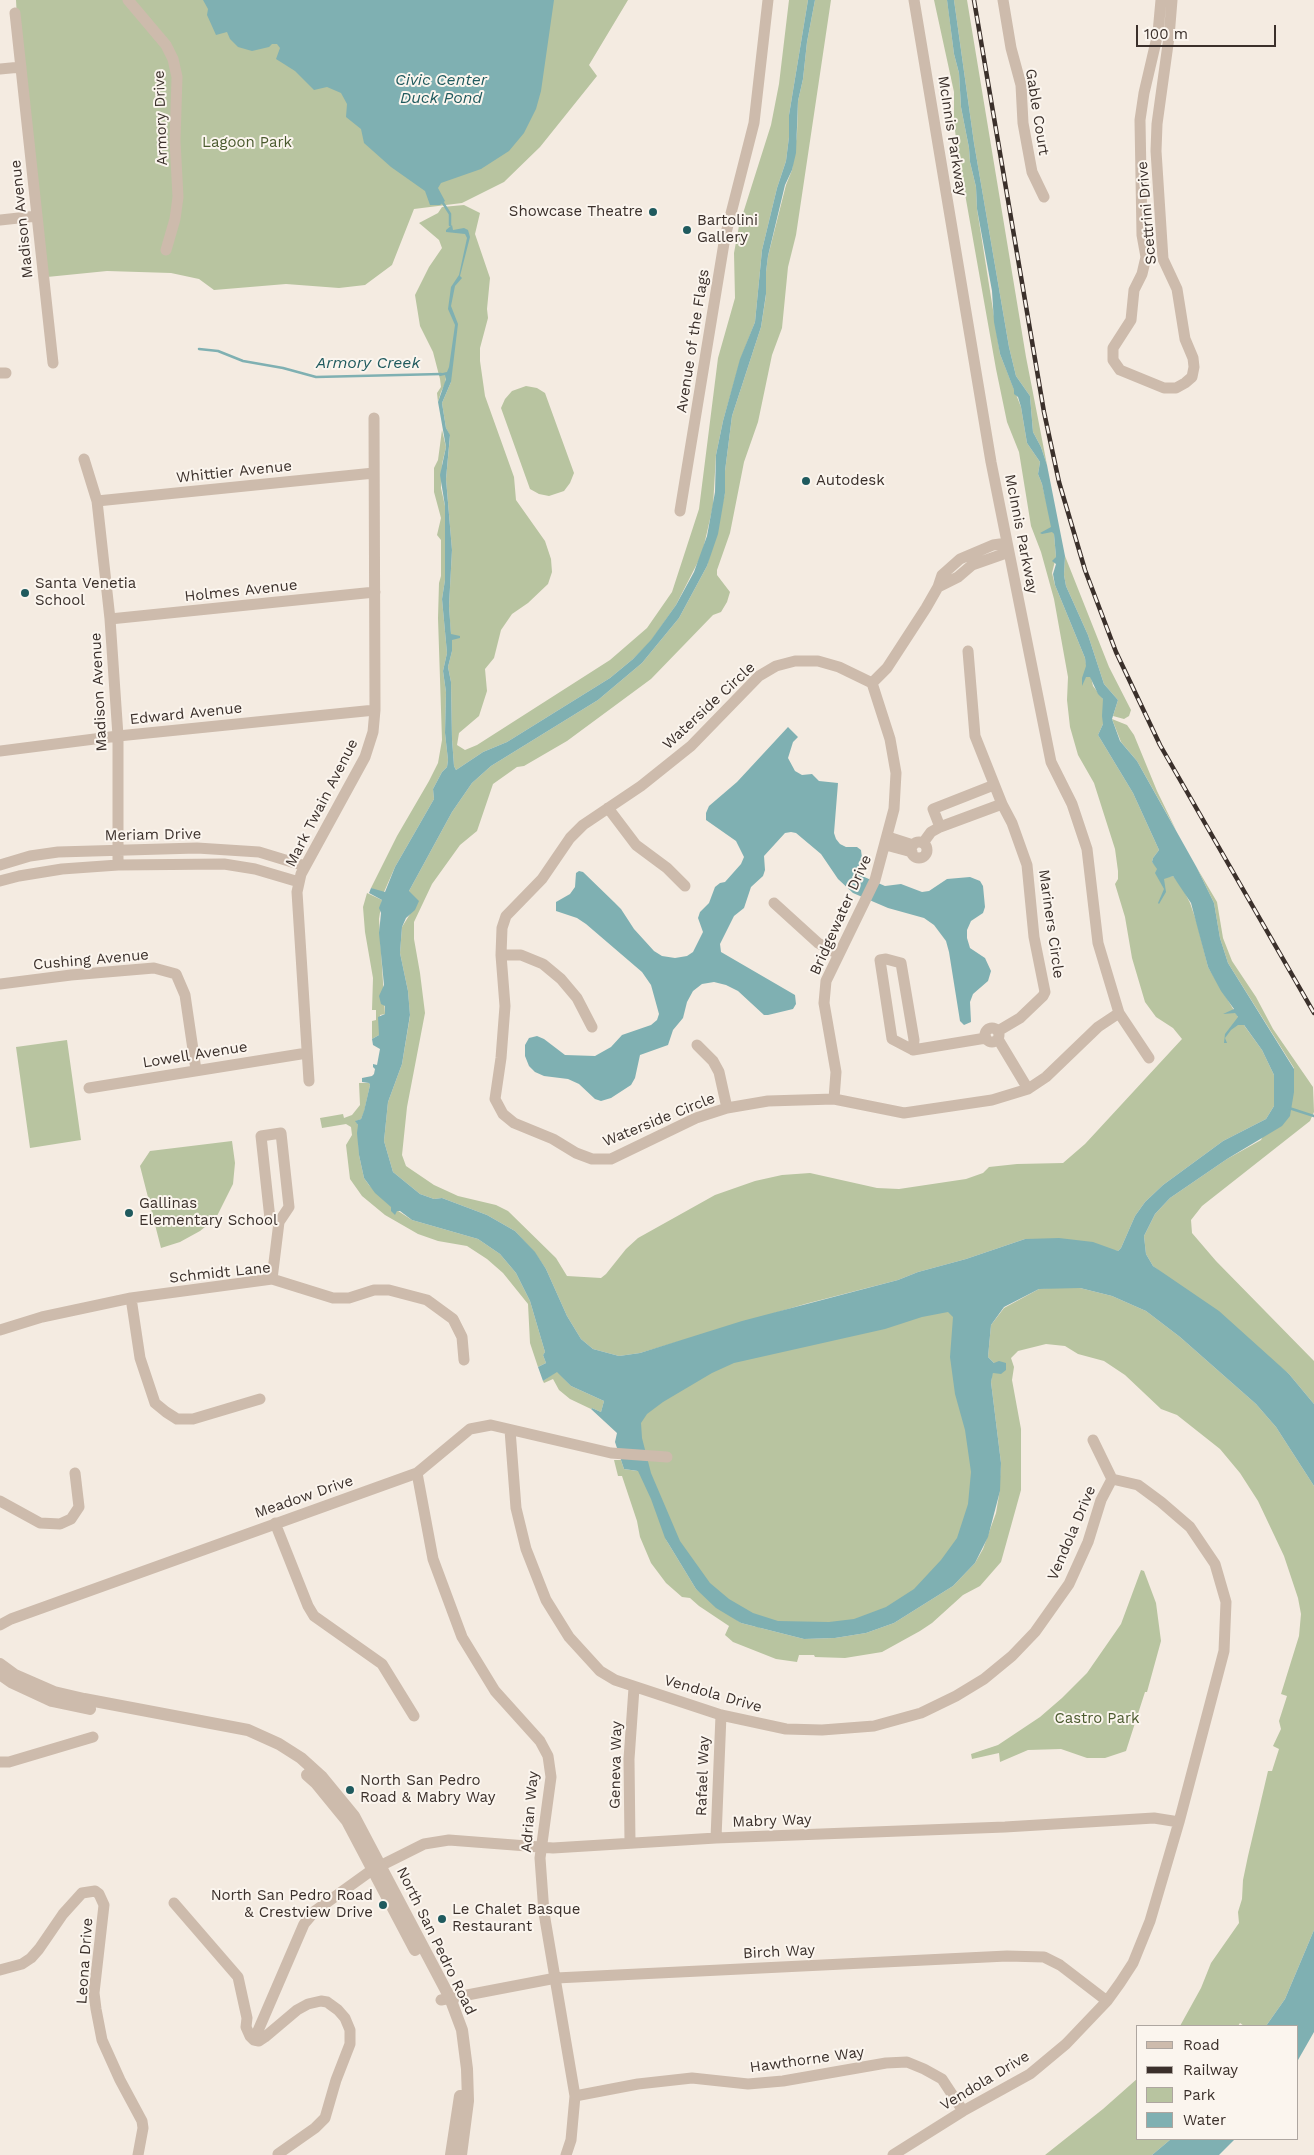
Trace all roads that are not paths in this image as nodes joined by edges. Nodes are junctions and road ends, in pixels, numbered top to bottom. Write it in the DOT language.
graph roads {
  1 [pos="128,0"];
  2 [pos="768,0"];
  3 [pos="914,0"];
  4 [pos="1002,0"];
  5 [pos="1161,0"];
  6 [pos="1172,0"];
  7 [pos="15,13"];
  8 [pos="21,67"];
  9 [pos="0,69"];
  10 [pos="1044,197"];
  11 [pos="36,216"];
  12 [pos="0,220"];
  13 [pos="166,250"];
  14 [pos="53,363"];
  15 [pos="374,418"];
  16 [pos="84,459"];
  17 [pos="374,473"];
  18 [pos="97,501"];
  19 [pos="680,511"];
  20 [pos="1008,548"];
  21 [pos="375,592"];
  22 [pos="110,619"];
  23 [pos="968,651"];
  24 [pos="872,683"];
  25 [pos="375,710"];
  26 [pos="118,736"];
  27 [pos="0,751"];
  28 [pos="994,784"];
  29 [pos="1002,804"];
  30 [pos="608,808"];
  31 [pos="940,827"];
  32 [pos="887,841"];
  33 [pos="118,850"];
  34 [pos="118,865"];
  35 [pos="0,866"];
  36 [pos="305,866"];
  37 [pos="0,881"];
  38 [pos="299,882"];
  39 [pos="685,886"];
  40 [pos="774,903"];
  41 [pos="838,954"];
  42 [pos="501,955"];
  43 [pos="0,984"];
  44 [pos="1119,1013"];
  45 [pos="592,1028"];
  46 [pos="993,1038"];
  47 [pos="697,1045"];
  48 [pos="913,1050"];
  49 [pos="307,1053"];
  50 [pos="1149,1058"];
  51 [pos="196,1070"];
  52 [pos="309,1081"];
  53 [pos="89,1088"];
  54 [pos="1025,1091"];
  55 [pos="834,1099"];
  56 [pos="727,1108"];
  57 [pos="279,1222"];
  58 [pos="272,1279"];
  59 [pos="131,1298"];
  60 [pos="0,1330"];
  61 [pos="464,1360"];
  62 [pos="260,1399"];
  63 [pos="510,1430"];
  64 [pos="1093,1440"];
  65 [pos="667,1457"];
  66 [pos="75,1473"];
  67 [pos="417,1473"];
  68 [pos="1112,1479"];
  69 [pos="0,1501"];
  70 [pos="275,1523"];
  71 [pos="0,1624"];
  72 [pos="0,1664"];
  73 [pos="0,1674"];
  74 [pos="634,1688"];
  75 [pos="721,1715"];
  76 [pos="414,1716"];
  77 [pos="93,1737"];
  78 [pos="0,1762"];
  79 [pos="1179,1822"];
  80 [pos="716,1838"];
  81 [pos="630,1844"];
  82 [pos="542,1848"];
  83 [pos="376,1868"];
  84 [pos="174,1903"];
  85 [pos="0,1970"];
  86 [pos="556,1978"];
  87 [pos="446,1999"];
  88 [pos="1107,2001"];
  89 [pos="254,2040"];
  90 [pos="575,2096"];
  91 [pos="963,2111"];
  92 [pos="278,2154"];
  93 [pos="138,2155"];
  94 [pos="451,2155"];
  95 [pos="461,2155"];
  96 [pos="566,2155"];
  97 [pos="893,2155"];
  1 -- 13 [label="street, Armory Drive"];
  2 -- 19 [label="street, Avenue of the Flags"];
  3 -- 20 [label="street, McInnis Parkway"];
  4 -- 10 [label="street, Gable Court"];
  5 -- 6 [label="street, Scettrini Drive"];
  7 -- 8 [label="street, Madison Avenue"];
  8 -- 9 [label="street"];
  8 -- 11 [label="street, Madison Avenue"];
  11 -- 12 [label="street"];
  11 -- 14 [label="street, Madison Avenue"];
  15 -- 17 [label="street, Mark Twain Avenue"];
  16 -- 18 [label="street, Madison Avenue"];
  17 -- 18 [label="street, Whittier Avenue"];
  17 -- 21 [label="street, Mark Twain Avenue"];
  18 -- 22 [label="street, Madison Avenue"];
  20 -- 24 [label="street"];
  20 -- 44 [label="street, McInnis Parkway"];
  21 -- 22 [label="street, Holmes Avenue"];
  21 -- 25 [label="street, Mark Twain Avenue"];
  22 -- 26 [label="street, Madison Avenue"];
  23 -- 28 [label="street, Mariners Circle"];
  24 -- 30 [label="street, Waterside Circle"];
  24 -- 32 [label="street, Bridgewater Drive"];
  25 -- 26 [label="street, Edward Avenue"];
  25 -- 36 [label="street, Mark Twain Avenue"];
  26 -- 27 [label="street, Edward Avenue"];
  26 -- 33 [label="street, Madison Avenue"];
  28 -- 29 [label="street, Mariners Circle"];
  28 -- 31 [label="street"];
  29 -- 31 [label="street"];
  29 -- 46 [label="street, Mariners Circle"];
  30 -- 39 [label="street"];
  30 -- 42 [label="street, Waterside Circle"];
  31 -- 32 [label="street"];
  32 -- 41 [label="street, Bridgewater Drive"];
  33 -- 34 [label="street, Madison Avenue"];
  33 -- 35 [label="street, Meriam Drive"];
  33 -- 36 [label="street, Meriam Drive"];
  34 -- 37 [label="street, Meriam Drive"];
  34 -- 38 [label="street, Meriam Drive"];
  36 -- 38 [label="street, Mark Twain Avenue"];
  38 -- 49 [label="street, Mark Twain Avenue"];
  40 -- 41 [label="street"];
  41 -- 55 [label="street, Bridgewater Drive"];
  42 -- 45 [label="street"];
  42 -- 56 [label="street, Waterside Circle"];
  43 -- 51 [label="street, Cushing Avenue"];
  44 -- 50 [label="street, McInnis Parkway"];
  44 -- 54 [label="street, Waterside Circle"];
  46 -- 48 [label="street, Mariners Circle"];
  46 -- 54 [label="street"];
  47 -- 56 [label="street"];
  48 -- 48 [label="street"];
  49 -- 51 [label="street, Lowell Avenue"];
  49 -- 52 [label="street, Mark Twain Avenue"];
  51 -- 53 [label="street, Lowell Avenue"];
  54 -- 55 [label="street, Waterside Circle"];
  55 -- 56 [label="street, Waterside Circle"];
  57 -- 57 [label="street"];
  57 -- 58 [label="street"];
  58 -- 59 [label="street, Schmidt Lane"];
  58 -- 61 [label="street, Schmidt Lane"];
  59 -- 60 [label="street, Schmidt Lane"];
  59 -- 62 [label="street"];
  63 -- 65 [label="street, Meadow Drive"];
  63 -- 67 [label="street, Meadow Drive"];
  63 -- 74 [label="street, Vendola Drive"];
  64 -- 68 [label="street, Vendola Drive"];
  66 -- 69 [label="street"];
  67 -- 70 [label="street, Meadow Drive"];
  67 -- 82 [label="street, Adrian Way"];
  68 -- 75 [label="street, Vendola Drive"];
  68 -- 79 [label="street, Vendola Drive"];
  70 -- 71 [label="street, Meadow Drive"];
  70 -- 76 [label="street"];
  72 -- 83 [label="street, North San Pedro Road"];
  73 -- 83 [label="street, North San Pedro Road"];
  74 -- 75 [label="street, Vendola Drive"];
  74 -- 81 [label="street, Geneva Way"];
  75 -- 80 [label="street, Rafael Way"];
  77 -- 78 [label="street"];
  79 -- 80 [label="street, Mabry Way"];
  79 -- 88 [label="street, Vendola Drive"];
  80 -- 81 [label="street, Mabry Way"];
  81 -- 82 [label="street, Mabry Way"];
  82 -- 83 [label="street, Mabry Way"];
  82 -- 86 [label="street, Adrian Way"];
  83 -- 87 [label="street, North San Pedro Road"];
  83 -- 89 [label="street, Mabry Way"];
  84 -- 89 [label="street"];
  85 -- 93 [label="street, Leona Drive"];
  86 -- 87 [label="street, Birch Way"];
  86 -- 88 [label="street, Birch Way"];
  86 -- 90 [label="street, Adrian Way"];
  87 -- 94 [label="street, North San Pedro Road"];
  87 -- 95 [label="street, North San Pedro Road"];
  88 -- 91 [label="street, Vendola Drive"];
  89 -- 92 [label="street"];
  90 -- 91 [label="street, Hawthorne Way"];
  90 -- 96 [label="street, Adrian Way"];
  91 -- 97 [label="street, Vendola Drive"];
}
